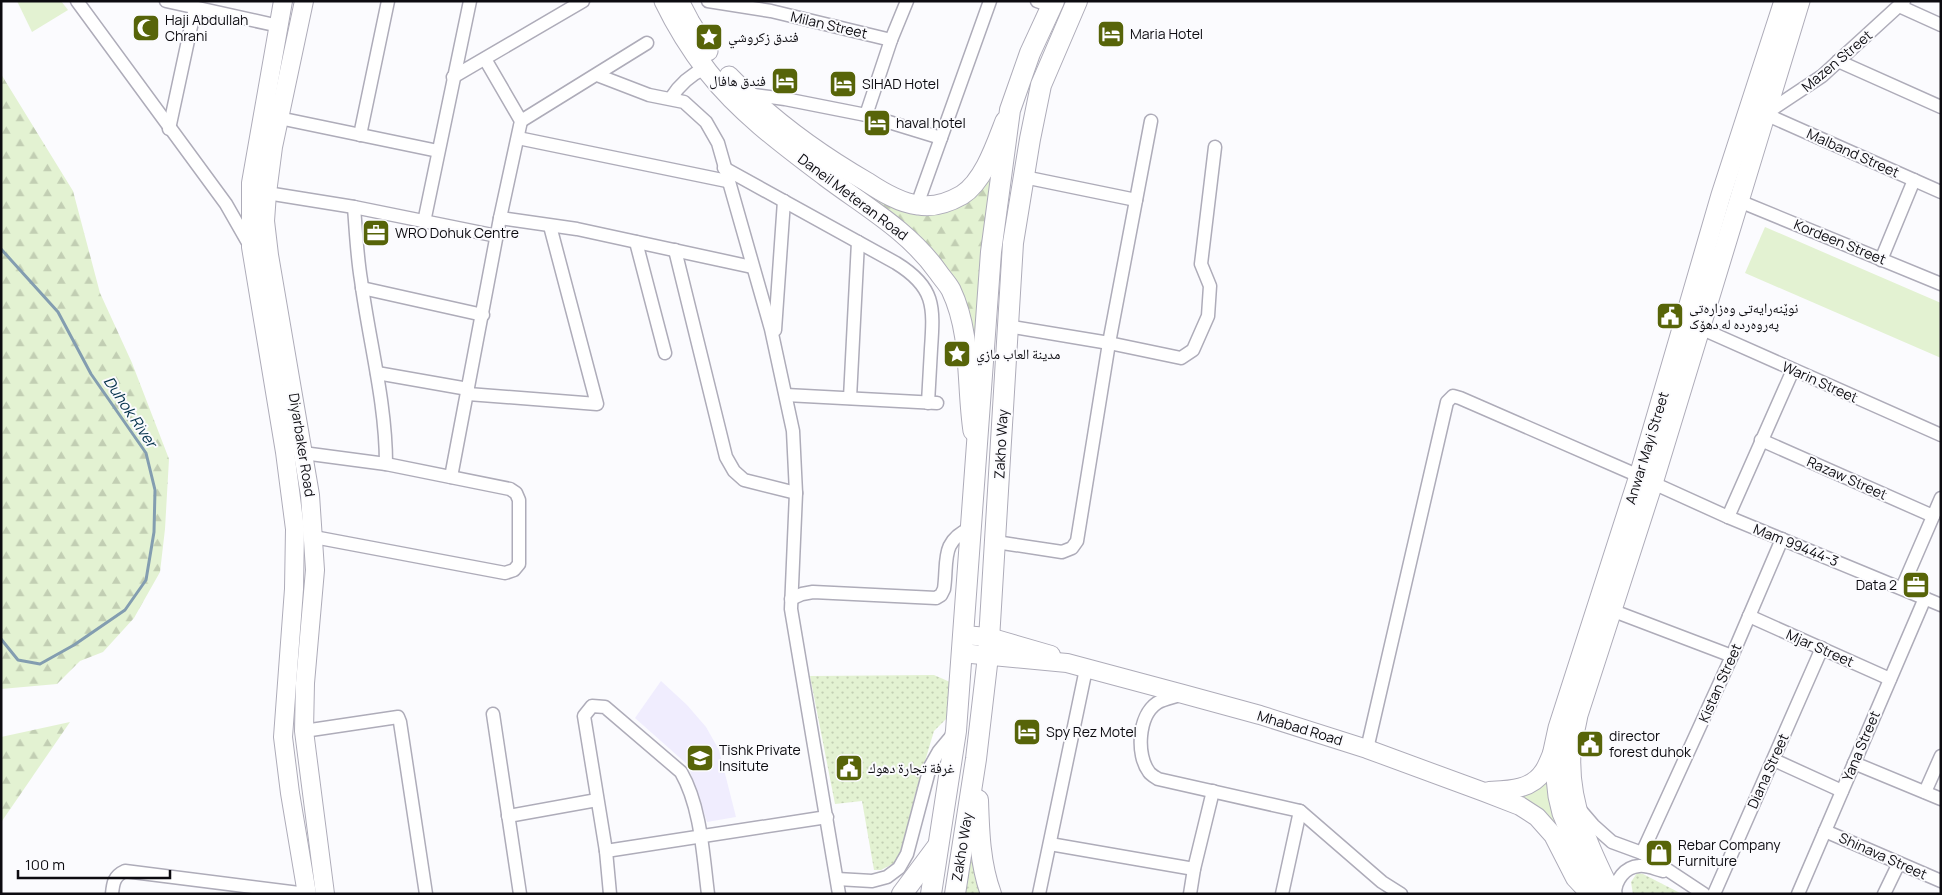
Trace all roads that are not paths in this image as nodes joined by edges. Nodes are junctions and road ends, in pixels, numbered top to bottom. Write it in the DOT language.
graph roads {
  1 [pos="77,1"];
  2 [pos="166,1"];
  3 [pos="284,1"];
  4 [pos="304,1"];
  5 [pos="388,1"];
  6 [pos="470,1"];
  7 [pos="583,1"];
  8 [pos="664,1"];
  9 [pos="679,1"];
  10 [pos="708,1"];
  11 [pos="907,1"];
  12 [pos="990,1"];
  13 [pos="1077,1"];
  14 [pos="1784,1"];
  15 [pos="1800,1"];
  16 [pos="1047,3"];
  17 [pos="1901,4"];
  18 [pos="195,8"];
  19 [pos="1941,24"];
  20 [pos="279,26"];
  21 [pos="891,40"];
  22 [pos="647,43"];
  23 [pos="484,59"];
  24 [pos="1838,61"];
  25 [pos="705,68"];
  26 [pos="597,75"];
  27 [pos="453,77"];
  28 [pos="670,98"];
  29 [pos="741,98"];
  30 [pos="1941,107"];
  31 [pos="1010,110"];
  32 [pos="1765,114"];
  33 [pos="866,115"];
  34 [pos="279,118"];
  35 [pos="521,121"];
  36 [pos="1151,122"];
  37 [pos="169,128"];
  38 [pos="360,135"];
  39 [pos="518,138"];
  40 [pos="941,138"];
  41 [pos="1215,147"];
  42 [pos="438,150"];
  43 [pos="724,168"];
  44 [pos="1024,177"];
  45 [pos="1914,180"];
  46 [pos="727,181"];
  47 [pos="1941,192"];
  48 [pos="267,193"];
  49 [pos="1136,200"];
  50 [pos="784,201"];
  51 [pos="1739,201"];
  52 [pos="917,205"];
  53 [pos="354,207"];
  54 [pos="500,218"];
  55 [pos="424,222"];
  56 [pos="550,226"];
  57 [pos="497,236"];
  58 [pos="636,242"];
  59 [pos="858,242"];
  60 [pos="251,247"];
  61 [pos="675,250"];
  62 [pos="1881,260"];
  63 [pos="752,267"];
  64 [pos="1941,284"];
  65 [pos="362,288"];
  66 [pos="483,315"];
  67 [pos="1008,326"];
  68 [pos="1700,328"];
  69 [pos="774,341"];
  70 [pos="1109,343"];
  71 [pos="665,353"];
  72 [pos="1793,370"];
  73 [pos="377,373"];
  74 [pos="468,391"];
  75 [pos="786,395"];
  76 [pos="850,398"];
  77 [pos="1941,435"];
  78 [pos="1761,440"];
  79 [pos="303,454"];
  80 [pos="977,456"];
  81 [pos="386,464"];
  82 [pos="451,477"];
  83 [pos="1646,480"];
  84 [pos="796,492"];
  85 [pos="1941,498"];
  86 [pos="1933,516"];
  87 [pos="1728,517"];
  88 [pos="971,528"];
  89 [pos="314,537"];
  90 [pos="1782,539"];
  91 [pos="996,542"];
  92 [pos="1902,588"];
  93 [pos="1925,598"];
  94 [pos="791,599"];
  95 [pos="1941,605"];
  96 [pos="1611,610"];
  97 [pos="1749,616"];
  98 [pos="962,644"];
  99 [pos="988,646"];
  100 [pos="1822,648"];
  101 [pos="1732,656"];
  102 [pos="1086,669"];
  103 [pos="1890,679"];
  104 [pos="1183,694"];
  105 [pos="493,714"];
  106 [pos="304,731"];
  107 [pos="956,731"];
  108 [pos="1367,749"];
  109 [pos="1553,751"];
  110 [pos="1941,756"];
  111 [pos="976,759"];
  112 [pos="1774,760"];
  113 [pos="1854,763"];
  114 [pos="1213,791"];
  115 [pos="1842,791"];
  116 [pos="1484,792"];
  117 [pos="1925,792"];
  118 [pos="1941,799"];
  119 [pos="597,800"];
  120 [pos="1575,804"];
  121 [pos="1300,811"];
  122 [pos="508,816"];
  123 [pos="827,817"];
  124 [pos="1825,831"];
  125 [pos="701,836"];
  126 [pos="939,843"];
  127 [pos="318,844"];
  128 [pos="1050,844"];
  129 [pos="299,847"];
  130 [pos="606,852"];
  131 [pos="1642,853"];
  132 [pos="1899,863"];
  133 [pos="1194,868"];
  134 [pos="1672,874"];
  135 [pos="837,879"];
  136 [pos="1941,881"];
  137 [pos="1381,888"];
  138 [pos="112,894"];
  139 [pos="307,894"];
  140 [pos="325,894"];
  141 [pos="426,894"];
  142 [pos="520,894"];
  143 [pos="610,894"];
  144 [pos="708,894"];
  145 [pos="839,894"];
  146 [pos="902,894"];
  147 [pos="931,894"];
  148 [pos="955,894"];
  149 [pos="991,894"];
  150 [pos="1038,894"];
  151 [pos="1190,894"];
  152 [pos="1282,894"];
  153 [pos="1401,894"];
  154 [pos="1590,894"];
  155 [pos="1596,894"];
  156 [pos="1614,894"];
  157 [pos="1704,894"];
  158 [pos="1714,894"];
  159 [pos="1798,894"];
  160 [pos="1884,894"];
  1 -- 37 [label="street"];
  2 -- 18 [label="street"];
  3 -- 20 [label="main road, Diyarbaker Road"];
  4 -- 34 [label="main road, Diyarbaker Road"];
  5 -- 38 [label="street"];
  6 -- 27 [label="street"];
  7 -- 23 [label="street"];
  8 -- 25 [label="main road, Daneil Meteran Road"];
  9 -- 29 [label="main road, Daneil Meteran Road"];
  10 -- 21 [label="street, Milan Street"];
  11 -- 21 [label="street"];
  12 -- 40 [label="street"];
  13 -- 44 [label="highway, Zakho Way"];
  14 -- 83 [label="main road, Anwar Mayi Street"];
  15 -- 32 [label="main road, Anwar Mayi Street"];
  16 -- 31 [label="highway, Zakho Way"];
  17 -- 19 [label="street"];
  17 -- 24 [label="street, Mazen Street"];
  18 -- 20 [label="street"];
  18 -- 37 [label="street"];
  20 -- 60 [label="main road, Diyarbaker Road"];
  21 -- 33 [label="street"];
  22 -- 26 [label="street"];
  23 -- 27 [label="street"];
  23 -- 35 [label="street"];
  24 -- 30 [label="street"];
  24 -- 32 [label="street, Mazen Street"];
  25 -- 28 [label="street"];
  25 -- 29 [label="main road, Daneil Meteran Road"];
  26 -- 28 [label="street"];
  26 -- 35 [label="street"];
  27 -- 42 [label="street"];
  28 -- 43 [label="street"];
  29 -- 33 [label="street"];
  29 -- 52 [label="main road, Daneil Meteran Road"];
  29 -- 80 [label="main road, Daneil Meteran Road"];
  31 -- 52 [label="main road, Daneil Meteran Road"];
  31 -- 80 [label="highway, Zakho Way"];
  32 -- 45 [label="street, Malband Street"];
  32 -- 51 [label="main road, Anwar Mayi Street"];
  33 -- 40 [label="street"];
  34 -- 38 [label="street"];
  34 -- 48 [label="main road, Diyarbaker Road"];
  35 -- 39 [label="street"];
  36 -- 49 [label="street"];
  37 -- 60 [label="street"];
  38 -- 42 [label="street"];
  39 -- 46 [label="street"];
  39 -- 54 [label="street"];
  40 -- 52 [label="street"];
  41 -- 70 [label="street"];
  42 -- 55 [label="street"];
  43 -- 46 [label="street"];
  43 -- 50 [label="street"];
  44 -- 49 [label="street"];
  44 -- 67 [label="highway, Zakho Way"];
  45 -- 47 [label="street, Malband Street"];
  45 -- 62 [label="street"];
  46 -- 63 [label="street"];
  48 -- 53 [label="street"];
  48 -- 79 [label="main road, Diyarbaker Road"];
  49 -- 70 [label="street"];
  50 -- 59 [label="street"];
  50 -- 69 [label="street"];
  51 -- 62 [label="street, Kordeen Street"];
  51 -- 68 [label="main road, Anwar Mayi Street"];
  53 -- 55 [label="street"];
  53 -- 65 [label="street"];
  54 -- 56 [label="street"];
  54 -- 57 [label="street"];
  55 -- 57 [label="street"];
  56 -- 58 [label="street"];
  56 -- 74 [label="street"];
  57 -- 66 [label="street"];
  58 -- 61 [label="street"];
  58 -- 71 [label="street"];
  59 -- 76 [label="street"];
  59 -- 76 [label="street"];
  60 -- 129 [label="main road, Diyarbaker Road"];
  61 -- 63 [label="street"];
  61 -- 84 [label="street"];
  62 -- 64 [label="street, Kordeen Street"];
  63 -- 69 [label="street"];
  65 -- 66 [label="street"];
  65 -- 73 [label="street"];
  66 -- 74 [label="street"];
  67 -- 70 [label="street"];
  67 -- 91 [label="highway, Zakho Way"];
  68 -- 72 [label="street, Warin Street"];
  68 -- 83 [label="main road, Anwar Mayi Street"];
  69 -- 75 [label="street"];
  70 -- 91 [label="street"];
  72 -- 77 [label="street, Warin Street"];
  72 -- 78 [label="street"];
  73 -- 74 [label="street"];
  73 -- 81 [label="street"];
  74 -- 82 [label="street"];
  75 -- 76 [label="street"];
  75 -- 84 [label="street"];
  78 -- 86 [label="street, Razaw Street"];
  78 -- 87 [label="street"];
  79 -- 81 [label="street"];
  79 -- 89 [label="main road, Diyarbaker Road"];
  80 -- 88 [label="highway, Zakho Way"];
  81 -- 82 [label="street"];
  82 -- 89 [label="street"];
  83 -- 87 [label="street, Mam 99444-3"];
  83 -- 96 [label="main road, Anwar Mayi Street"];
  83 -- 108 [label="street, Mam 99444-3"];
  83 -- 109 [label="main road, Anwar Mayi Street"];
  84 -- 94 [label="street"];
  85 -- 86 [label="street"];
  86 -- 92 [label="street"];
  87 -- 90 [label="street, Mam 99444-3"];
  88 -- 94 [label="street"];
  88 -- 98 [label="highway, Zakho Way"];
  89 -- 106 [label="main road, Diyarbaker Road"];
  90 -- 92 [label="street, Mam 99444-3"];
  90 -- 97 [label="street, Kistan Street"];
  91 -- 99 [label="highway, Zakho Way"];
  92 -- 93 [label="street, Mam 99444-3"];
  93 -- 95 [label="street, Mam 99444-3"];
  93 -- 103 [label="street, Yana Street"];
  94 -- 123 [label="street"];
  96 -- 101 [label="street"];
  96 -- 120 [label="main road, Anwar Mayi Street"];
  97 -- 100 [label="street, Mjar Street"];
  97 -- 101 [label="street, Kistan Street"];
  98 -- 99 [label="main road, Mhabad Road"];
  98 -- 107 [label="highway, Zakho Way"];
  99 -- 102 [label="main road, Mhabad Road"];
  99 -- 111 [label="highway, Zakho Way"];
  100 -- 103 [label="street, Mjar Street"];
  100 -- 112 [label="street, Diana Street"];
  101 -- 131 [label="street, Kistan Street"];
  102 -- 104 [label="main road, Mhabad Road"];
  102 -- 128 [label="street"];
  103 -- 113 [label="street, Yana Street"];
  104 -- 108 [label="main road, Mhabad Road"];
  104 -- 114 [label="street"];
  105 -- 122 [label="street"];
  106 -- 127 [label="main road, Diyarbaker Road"];
  106 -- 141 [label="street"];
  107 -- 126 [label="highway, Zakho Way"];
  107 -- 135 [label="street"];
  108 -- 116 [label="main road, Mhabad Road"];
  109 -- 116 [label="main road"];
  109 -- 155 [label="main road, Anwar Mayi Street"];
  110 -- 117 [label="street"];
  111 -- 148 [label="highway, Zakho Way"];
  111 -- 149 [label="highway"];
  112 -- 115 [label="street"];
  112 -- 158 [label="street, Diana Street"];
  113 -- 115 [label="street, Yana Street"];
  113 -- 117 [label="street"];
  114 -- 121 [label="street"];
  114 -- 133 [label="street"];
  115 -- 124 [label="street, Yana Street"];
  116 -- 154 [label="main road, Mhabad Road"];
  117 -- 118 [label="street"];
  119 -- 122 [label="street"];
  119 -- 125 [label="street"];
  119 -- 130 [label="street"];
  120 -- 131 [label="street"];
  120 -- 156 [label="main road, Anwar Mayi Street"];
  121 -- 137 [label="street"];
  121 -- 152 [label="street"];
  122 -- 142 [label="street"];
  123 -- 125 [label="street"];
  123 -- 135 [label="street"];
  124 -- 132 [label="street, Shinava Street"];
  124 -- 159 [label="street, Yana Street"];
  125 -- 130 [label="street"];
  125 -- 144 [label="street"];
  126 -- 146 [label="highway"];
  126 -- 147 [label="highway, Zakho Way"];
  127 -- 129 [label="main road"];
  127 -- 140 [label="main road, Diyarbaker Road"];
  128 -- 133 [label="street"];
  128 -- 150 [label="street"];
  129 -- 139 [label="main road, Diyarbaker Road"];
  130 -- 143 [label="street"];
  131 -- 134 [label="street"];
  132 -- 136 [label="street, Shinava Street"];
  132 -- 160 [label="street"];
  133 -- 151 [label="street"];
  134 -- 156 [label="street"];
  134 -- 157 [label="street"];
  135 -- 145 [label="street"];
  137 -- 153 [label="street"];
  138 -- 139 [label="street"];
}
